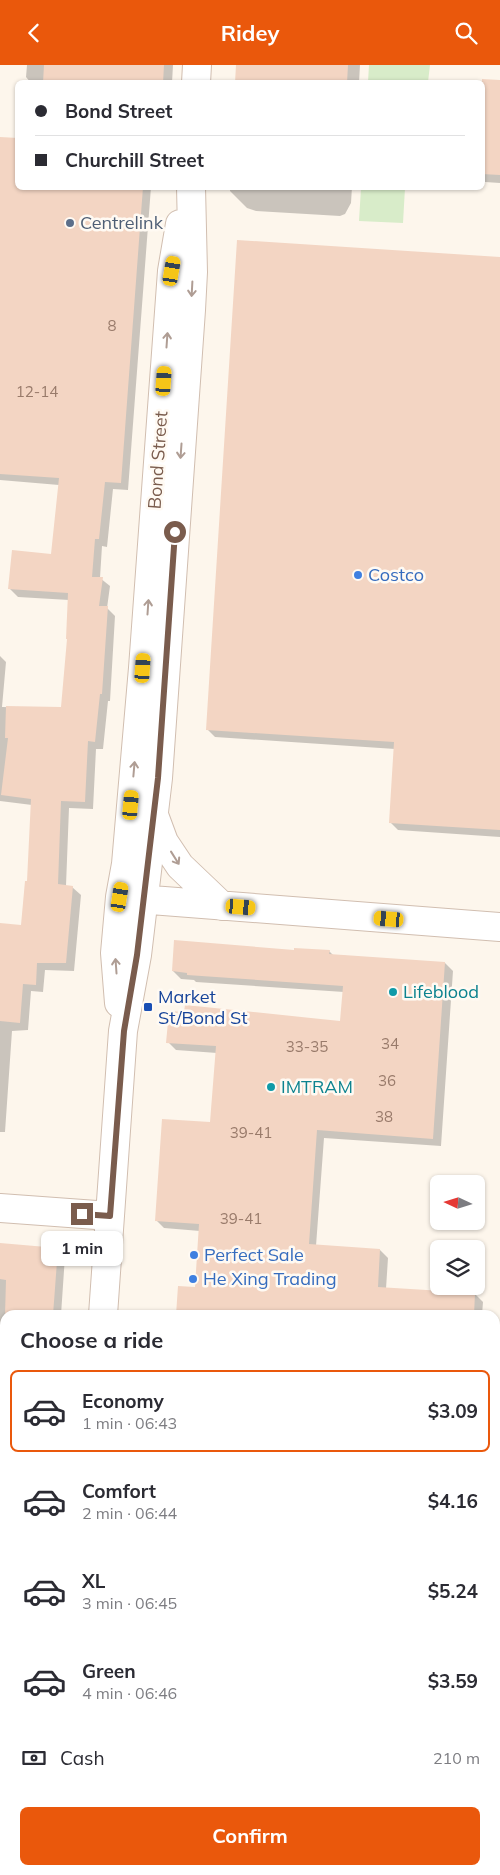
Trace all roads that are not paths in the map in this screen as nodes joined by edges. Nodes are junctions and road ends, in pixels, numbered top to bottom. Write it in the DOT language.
graph roads {
  1 [pos="197,65"];
  2 [pos="196,80"];
  3 [pos="186,190"];
  4 [pos="191,190"];
  5 [pos="154,815"];
  6 [pos="132,898"];
  7 [pos="222,906"];
  8 [pos="500,927"];
  9 [pos="0,1209"];
  10 [pos="110,1216"];
  11 [pos="103,1310"];
  1 -- 2 [label="street"];
  6 -- 3 [label="street, Bond Street, one-way"];
  4 -- 5 [label="street, Bond Street, one-way"];
  5 -- 6 [label="street, Bond Street"];
  5 -- 7 [label="street, one-way"];
  6 -- 7 [label="street"];
  6 -- 10 [label="street, Bond Street"];
  7 -- 8 [label="street"];
  9 -- 10 [label="street"];
  10 -- 11 [label="street, Bond Street"];
}
